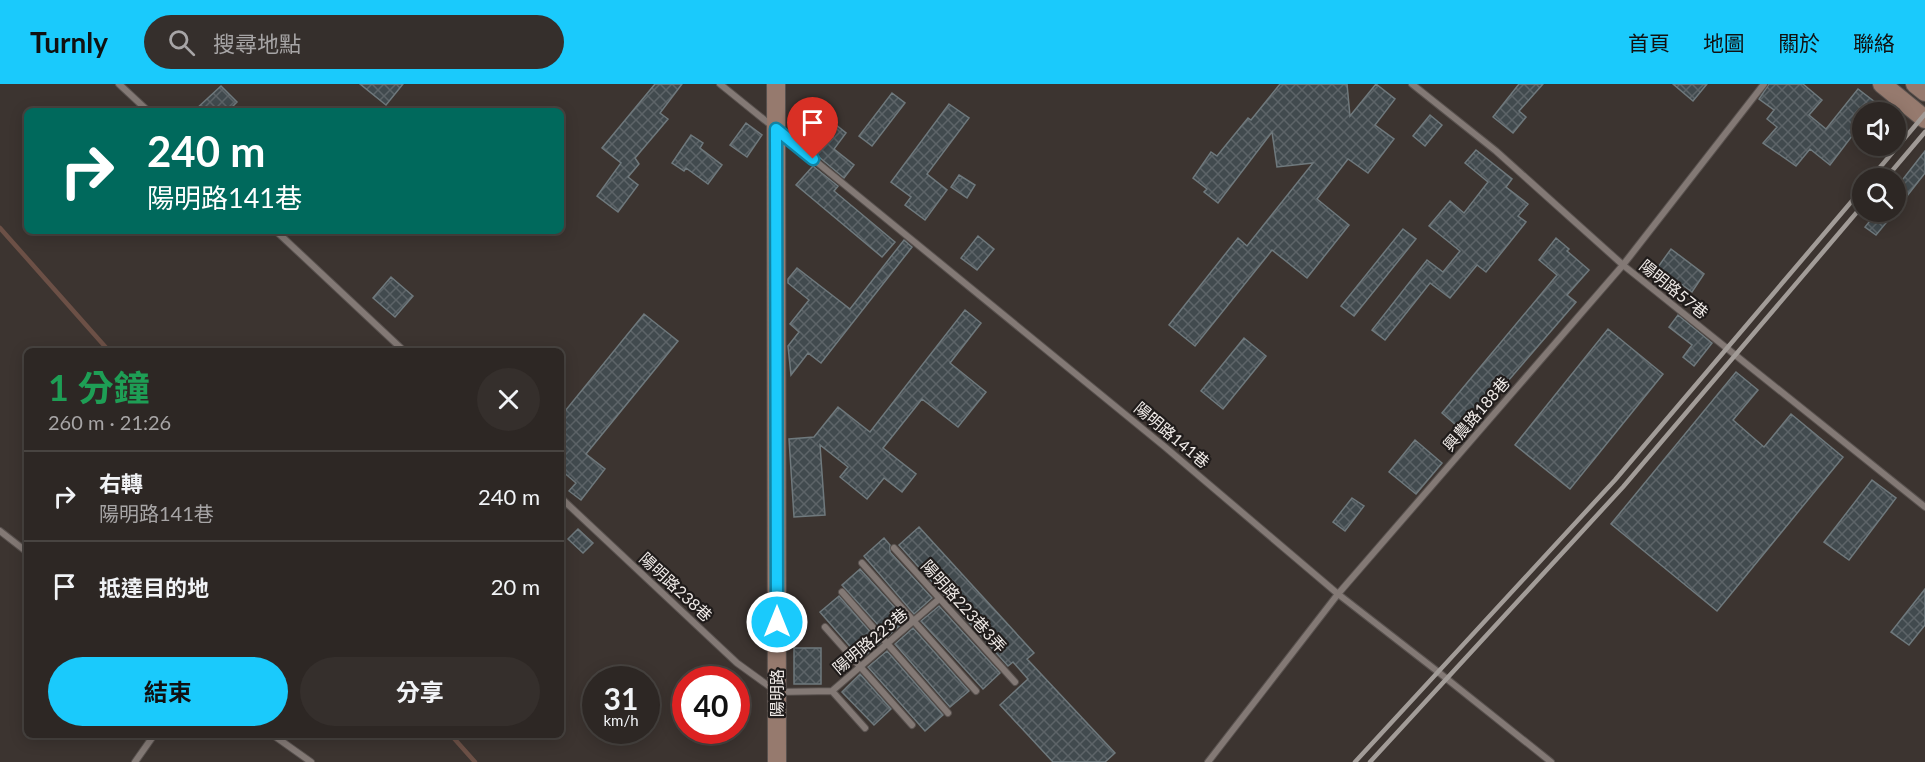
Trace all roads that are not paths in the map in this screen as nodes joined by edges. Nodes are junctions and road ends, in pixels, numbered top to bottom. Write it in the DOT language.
graph roads {
  1 [pos="119,84"];
  2 [pos="720,84"];
  3 [pos="776,84"];
  4 [pos="1412,84"];
  5 [pos="1764,84"];
  6 [pos="1882,84"];
  7 [pos="1915,84"];
  8 [pos="1925,92"];
  9 [pos="145,108"];
  10 [pos="1925,119"];
  11 [pos="776,129"];
  12 [pos="279,234"];
  13 [pos="1623,265"];
  14 [pos="401,348"];
  15 [pos="564,501"];
  16 [pos="1925,507"];
  17 [pos="0,531"];
  18 [pos="894,548"];
  19 [pos="24,550"];
  20 [pos="862,563"];
  21 [pos="842,592"];
  22 [pos="1338,594"];
  23 [pos="939,598"];
  24 [pos="915,621"];
  25 [pos="825,627"];
  26 [pos="888,643"];
  27 [pos="860,667"];
  28 [pos="1015,682"];
  29 [pos="831,691"];
  30 [pos="976,691"];
  31 [pos="777,692"];
  32 [pos="948,713"];
  33 [pos="912,725"];
  34 [pos="865,728"];
  35 [pos="152,738"];
  36 [pos="277,738"];
  37 [pos="135,762"];
  38 [pos="310,762"];
  39 [pos="777,762"];
  40 [pos="1208,762"];
  41 [pos="1551,762"];
  1 -- 9 [label="lane"];
  2 -- 11 [label="lane, 陽明路141巷"];
  3 -- 11 [label="street, 陽明路"];
  4 -- 13 [label="lane, 陽明路57巷"];
  5 -- 13 [label="lane, 興農路188巷"];
  6 -- 10 [label="street"];
  7 -- 8 [label="street"];
  11 -- 22 [label="lane, 陽明路141巷"];
  11 -- 31 [label="street, 陽明路"];
  12 -- 14 [label="lane"];
  13 -- 16 [label="lane, 陽明路57巷"];
  13 -- 22 [label="lane, 興農路188巷"];
  15 -- 31 [label="lane, 陽明路238巷"];
  17 -- 19 [label="lane"];
  18 -- 23 [label="lane, 陽明路223巷3弄"];
  20 -- 24 [label="lane"];
  21 -- 26 [label="lane"];
  22 -- 40 [label="lane, 興農路188巷"];
  22 -- 41 [label="lane, 陽明路141巷"];
  23 -- 24 [label="lane, 陽明路223巷"];
  23 -- 28 [label="lane, 陽明路223巷3弄"];
  24 -- 26 [label="lane, 陽明路223巷"];
  24 -- 30 [label="lane"];
  25 -- 27 [label="lane"];
  26 -- 27 [label="lane, 陽明路223巷"];
  26 -- 32 [label="lane"];
  27 -- 29 [label="lane, 陽明路223巷"];
  27 -- 33 [label="lane"];
  29 -- 31 [label="lane, 陽明路223巷"];
  29 -- 34 [label="lane"];
  31 -- 39 [label="street, 陽明路"];
  35 -- 37 [label="lane"];
  36 -- 38 [label="lane"];
}
